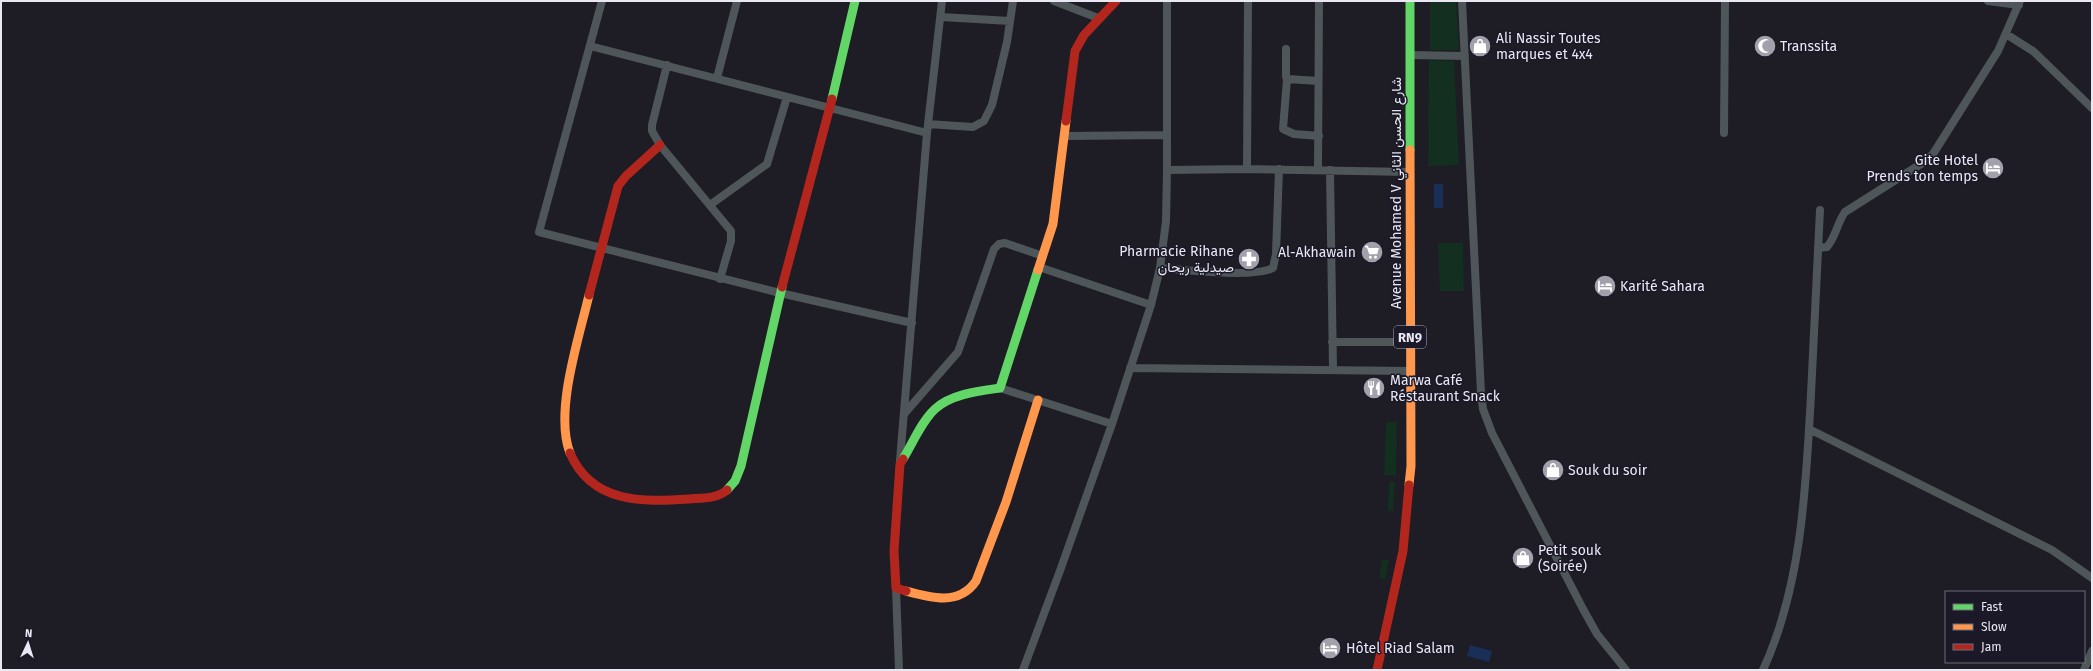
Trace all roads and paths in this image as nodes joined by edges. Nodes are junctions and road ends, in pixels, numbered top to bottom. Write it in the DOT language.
graph roads {
  1 [pos="602,1"];
  2 [pos="737,1"];
  3 [pos="855,1"];
  4 [pos="942,1"];
  5 [pos="1013,1"];
  6 [pos="1054,1"];
  7 [pos="1116,1"];
  8 [pos="1167,1"];
  9 [pos="1248,1"];
  10 [pos="1319,1"];
  11 [pos="1410,1"];
  12 [pos="1462,1"];
  13 [pos="1725,1"];
  14 [pos="1988,1"];
  15 [pos="2019,3"];
  16 [pos="1072,4"];
  17 [pos="940,17"];
  18 [pos="1098,18"];
  19 [pos="1010,21"];
  20 [pos="2006,34"];
  21 [pos="590,46"];
  22 [pos="1286,49"];
  23 [pos="1410,55"];
  24 [pos="1465,56"];
  25 [pos="667,65"];
  26 [pos="717,78"];
  27 [pos="1287,79"];
  28 [pos="1318,81"];
  29 [pos="787,97"];
  30 [pos="830,107"];
  31 [pos="2092,108"];
  32 [pos="928,124"];
  33 [pos="927,133"];
  34 [pos="1724,133"];
  35 [pos="1167,135"];
  36 [pos="1064,136"];
  37 [pos="1318,136"];
  38 [pos="660,146"];
  39 [pos="1247,169"];
  40 [pos="1279,169"];
  41 [pos="1168,170"];
  42 [pos="1318,170"];
  43 [pos="1330,170"];
  44 [pos="1409,172"];
  45 [pos="710,205"];
  46 [pos="1820,210"];
  47 [pos="1818,248"];
  48 [pos="601,249"];
  49 [pos="1043,256"];
  50 [pos="1040,267"];
  51 [pos="1160,268"];
  52 [pos="720,279"];
  53 [pos="780,293"];
  54 [pos="1151,305"];
  55 [pos="912,323"];
  56 [pos="1332,342"];
  57 [pos="1410,342"];
  58 [pos="1130,368"];
  59 [pos="1333,370"];
  60 [pos="1410,371"];
  61 [pos="1000,388"];
  62 [pos="1038,400"];
  63 [pos="904,414"];
  64 [pos="1112,424"];
  65 [pos="1809,429"];
  66 [pos="900,464"];
  67 [pos="2092,578"];
  68 [pos="896,588"];
  69 [pos="2092,651"];
  70 [pos="899,670"];
  71 [pos="1023,670"];
  72 [pos="1377,670"];
  73 [pos="1626,670"];
  74 [pos="1762,670"];
  75 [pos="2084,670"];
  1 -- 21 [label="street"];
  2 -- 26 [label="street"];
  3 -- 30 [label="street"];
  4 -- 17 [label="street"];
  5 -- 19 [label="street"];
  6 -- 16 [label="street"];
  7 -- 18 [label="street"];
  8 -- 35 [label="street"];
  9 -- 39 [label="street"];
  10 -- 28 [label="street"];
  11 -- 23 [label="street, Avenue Mohamed V شارع الحسن الثاني / RN9"];
  12 -- 24 [label="street"];
  13 -- 34 [label="street"];
  14 -- 15 [label="street"];
  15 -- 20 [label="street"];
  16 -- 18 [label="street"];
  17 -- 19 [label="street"];
  17 -- 32 [label="street"];
  18 -- 36 [label="street"];
  19 -- 32 [label="street"];
  20 -- 31 [label="street"];
  20 -- 47 [label="street"];
  21 -- 25 [label="street"];
  21 -- 48 [label="street"];
  22 -- 27 [label="street"];
  23 -- 24 [label="street"];
  23 -- 44 [label="street, Avenue Mohamed V شارع الحسن الثاني / RN9"];
  24 -- 73 [label="street"];
  25 -- 26 [label="street"];
  25 -- 38 [label="street"];
  26 -- 29 [label="street"];
  27 -- 28 [label="street"];
  27 -- 37 [label="street"];
  28 -- 37 [label="street"];
  29 -- 30 [label="street"];
  29 -- 45 [label="street"];
  30 -- 33 [label="street"];
  30 -- 53 [label="street"];
  32 -- 33 [label="street"];
  33 -- 55 [label="street"];
  35 -- 36 [label="street"];
  35 -- 41 [label="street"];
  36 -- 49 [label="street"];
  37 -- 42 [label="street"];
  38 -- 45 [label="street"];
  38 -- 48 [label="street"];
  39 -- 40 [label="street"];
  39 -- 41 [label="street"];
  40 -- 42 [label="street"];
  40 -- 51 [label="street"];
  41 -- 51 [label="street"];
  42 -- 43 [label="street"];
  43 -- 44 [label="street"];
  43 -- 56 [label="street"];
  44 -- 57 [label="street, Avenue Mohamed V شارع الحسن الثاني / RN9"];
  45 -- 52 [label="street"];
  46 -- 47 [label="street"];
  47 -- 65 [label="street"];
  48 -- 52 [label="street"];
  48 -- 53 [label="street"];
  49 -- 50 [label="street"];
  49 -- 63 [label="street"];
  50 -- 54 [label="street"];
  50 -- 61 [label="street"];
  51 -- 54 [label="street"];
  52 -- 53 [label="street"];
  53 -- 55 [label="street"];
  54 -- 58 [label="street"];
  55 -- 63 [label="street"];
  56 -- 57 [label="street"];
  56 -- 59 [label="street"];
  57 -- 60 [label="street, Avenue Mohamed V شارع الحسن الثاني / RN9"];
  58 -- 59 [label="street"];
  58 -- 64 [label="street"];
  59 -- 60 [label="street"];
  60 -- 72 [label="street, Avenue Mohamed V شارع الحسن الثاني / RN9"];
  61 -- 62 [label="street"];
  61 -- 66 [label="street"];
  62 -- 64 [label="street"];
  62 -- 68 [label="street"];
  63 -- 66 [label="street"];
  64 -- 71 [label="street"];
  65 -- 67 [label="street"];
  65 -- 74 [label="street"];
  66 -- 68 [label="street"];
  68 -- 70 [label="street"];
  69 -- 75 [label="street"];
}
